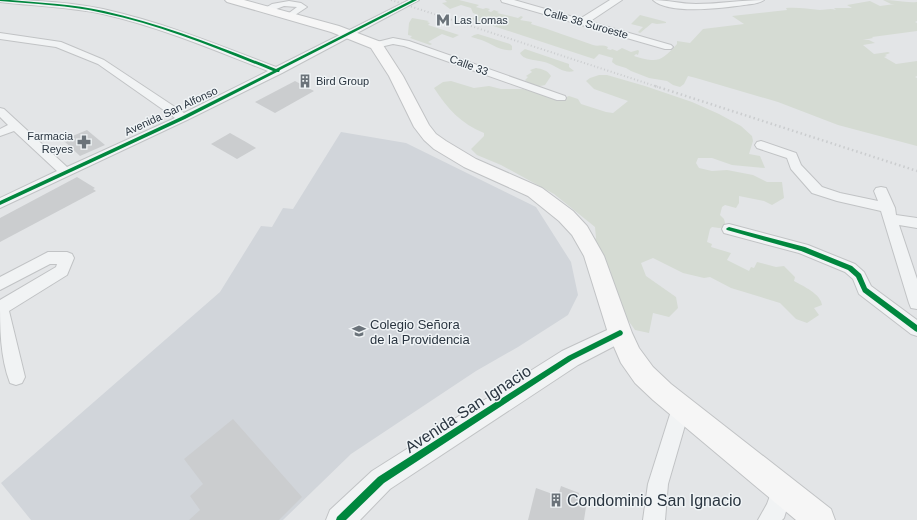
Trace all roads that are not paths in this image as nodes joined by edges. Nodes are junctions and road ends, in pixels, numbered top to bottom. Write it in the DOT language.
graph roads {
  1 [pos="0,0"];
  2 [pos="234,0"];
  3 [pos="415,0"];
  4 [pos="505,0"];
  5 [pos="617,0"];
  6 [pos="658,0"];
  7 [pos="760,0"];
  8 [pos="582,22"];
  9 [pos="350,34"];
  10 [pos="0,36"];
  11 [pos="376,45"];
  12 [pos="668,47"];
  13 [pos="278,71"];
  14 [pos="561,98"];
  15 [pos="0,111"];
  16 [pos="183,118"];
  17 [pos="16,126"];
  18 [pos="0,133"];
  19 [pos="761,144"];
  20 [pos="65,172"];
  21 [pos="881,191"];
  22 [pos="0,203"];
  23 [pos="889,214"];
  24 [pos="917,224"];
  25 [pos="729,229"];
  26 [pos="0,284"];
  27 [pos="917,304"];
  28 [pos="0,308"];
  29 [pos="917,329"];
  30 [pos="620,333"];
  31 [pos="16,376"];
  32 [pos="681,408"];
  33 [pos="782,489"];
  34 [pos="340,520"];
  35 [pos="654,520"];
  36 [pos="769,520"];
  37 [pos="784,520"];
  38 [pos="820,520"];
  1 -- 13 [label="street"];
  2 -- 9 [label="main road"];
  3 -- 9 [label="street, Avenida San Alfonso"];
  4 -- 8 [label="street, Calle 38 Suroeste"];
  5 -- 8 [label="street"];
  6 -- 7 [label="street"];
  8 -- 12 [label="street, Calle 38 Suroeste"];
  9 -- 11 [label="main road"];
  9 -- 13 [label="street, Avenida San Alfonso"];
  10 -- 16 [label="street"];
  11 -- 14 [label="street, Calle 33"];
  11 -- 30 [label="main road"];
  13 -- 16 [label="street, Avenida San Alfonso"];
  15 -- 17 [label="street"];
  16 -- 20 [label="street, Avenida San Alfonso"];
  17 -- 18 [label="street"];
  17 -- 20 [label="street"];
  19 -- 23 [label="street"];
  20 -- 22 [label="street, Avenida San Alfonso"];
  21 -- 23 [label="street"];
  23 -- 24 [label="street"];
  23 -- 27 [label="street"];
  25 -- 29 [label="street"];
  26 -- 28 [label="street"];
  28 -- 31 [label="street"];
  30 -- 32 [label="main road"];
  30 -- 34 [label="street, Avenida San Ignacio"];
  32 -- 33 [label="main road"];
  32 -- 35 [label="street"];
  33 -- 36 [label="street"];
  33 -- 37 [label="street"];
  33 -- 38 [label="main road"];
}
